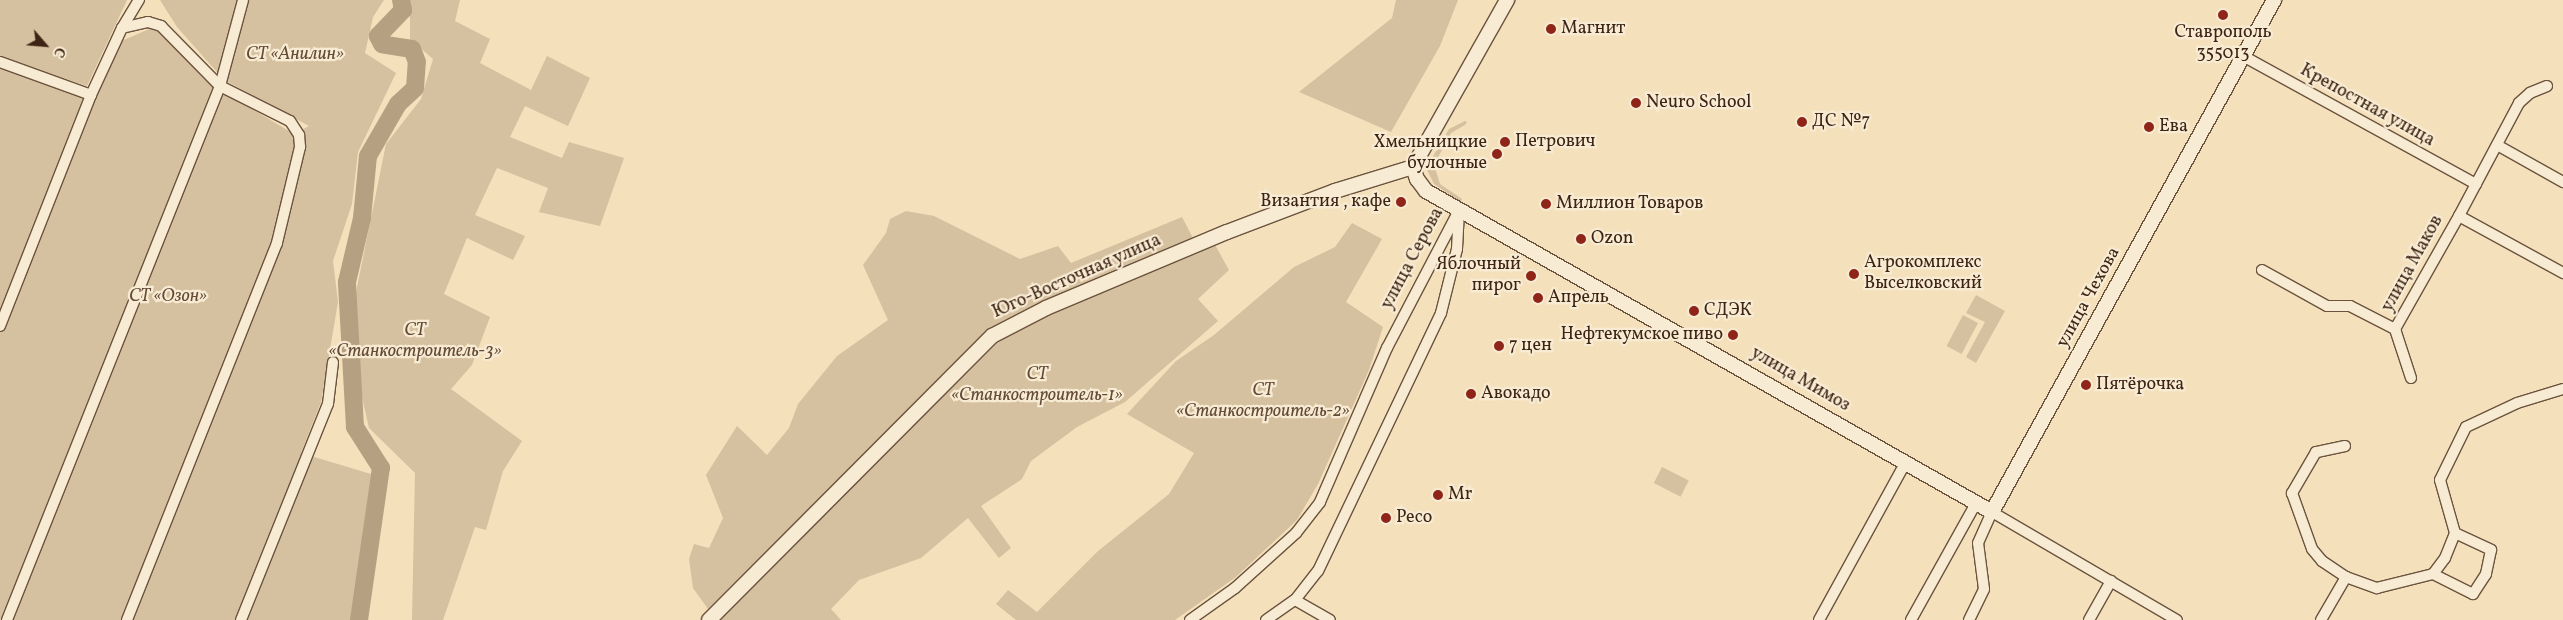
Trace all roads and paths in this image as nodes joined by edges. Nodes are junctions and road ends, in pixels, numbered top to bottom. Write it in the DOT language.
graph roads {
  1 [pos="139,0"];
  2 [pos="243,0"];
  3 [pos="1507,0"];
  4 [pos="2274,0"];
  5 [pos="122,28"];
  6 [pos="2243,56"];
  7 [pos="0,62"];
  8 [pos="220,86"];
  9 [pos="2547,86"];
  10 [pos="91,95"];
  11 [pos="2497,145"];
  12 [pos="1413,167"];
  13 [pos="2563,182"];
  14 [pos="2476,184"];
  15 [pos="1460,210"];
  16 [pos="2459,216"];
  17 [pos="2262,270"];
  18 [pos="2563,273"];
  19 [pos="0,326"];
  20 [pos="2395,329"];
  21 [pos="333,362"];
  22 [pos="2411,378"];
  23 [pos="2563,389"];
  24 [pos="2346,446"];
  25 [pos="1906,462"];
  26 [pos="1976,503"];
  27 [pos="1992,512"];
  28 [pos="2455,533"];
  29 [pos="2433,574"];
  30 [pos="2346,577"];
  31 [pos="2111,581"];
  32 [pos="1295,600"];
  33 [pos="7,620"];
  34 [pos="127,620"];
  35 [pos="242,620"];
  36 [pos="710,620"];
  37 [pos="1190,620"];
  38 [pos="1266,620"];
  39 [pos="1330,620"];
  40 [pos="1819,620"];
  41 [pos="1911,620"];
  42 [pos="1969,620"];
  43 [pos="2089,620"];
  44 [pos="2177,620"];
  45 [pos="2321,620"];
  1 -- 5 [label="street"];
  2 -- 8 [label="street"];
  3 -- 12 [label="street"];
  4 -- 6 [label="street, улица Чехова"];
  5 -- 8 [label="street"];
  5 -- 10 [label="street"];
  6 -- 14 [label="street, Крепостная улица"];
  6 -- 27 [label="street, улица Чехова"];
  7 -- 10 [label="street"];
  8 -- 33 [label="street"];
  8 -- 34 [label="street"];
  9 -- 11 [label="street"];
  10 -- 19 [label="street"];
  11 -- 13 [label="street"];
  11 -- 14 [label="street"];
  12 -- 15 [label="street, улица Мимоз"];
  12 -- 36 [label="street, Юго-Восточная улица"];
  14 -- 16 [label="street"];
  15 -- 25 [label="street, улица Мимоз"];
  15 -- 32 [label="street, улица Серова"];
  15 -- 37 [label="street, улица Серова"];
  16 -- 18 [label="street"];
  16 -- 20 [label="street, улица Маков"];
  17 -- 20 [label="street, улица Маков"];
  20 -- 22 [label="street, улица Маков"];
  21 -- 35 [label="street"];
  23 -- 28 [label="street"];
  24 -- 30 [label="street"];
  25 -- 26 [label="street, улица Мимоз"];
  25 -- 40 [label="street"];
  26 -- 27 [label="street, улица Мимоз"];
  26 -- 41 [label="street"];
  27 -- 31 [label="street, улица Мимоз"];
  27 -- 42 [label="street, улица Чехова"];
  28 -- 29 [label="street"];
  28 -- 29 [label="street"];
  29 -- 30 [label="street"];
  30 -- 45 [label="street"];
  31 -- 43 [label="street"];
  31 -- 44 [label="street, улица Мимоз"];
  32 -- 38 [label="street, улица Серова"];
  32 -- 39 [label="street"];
}
